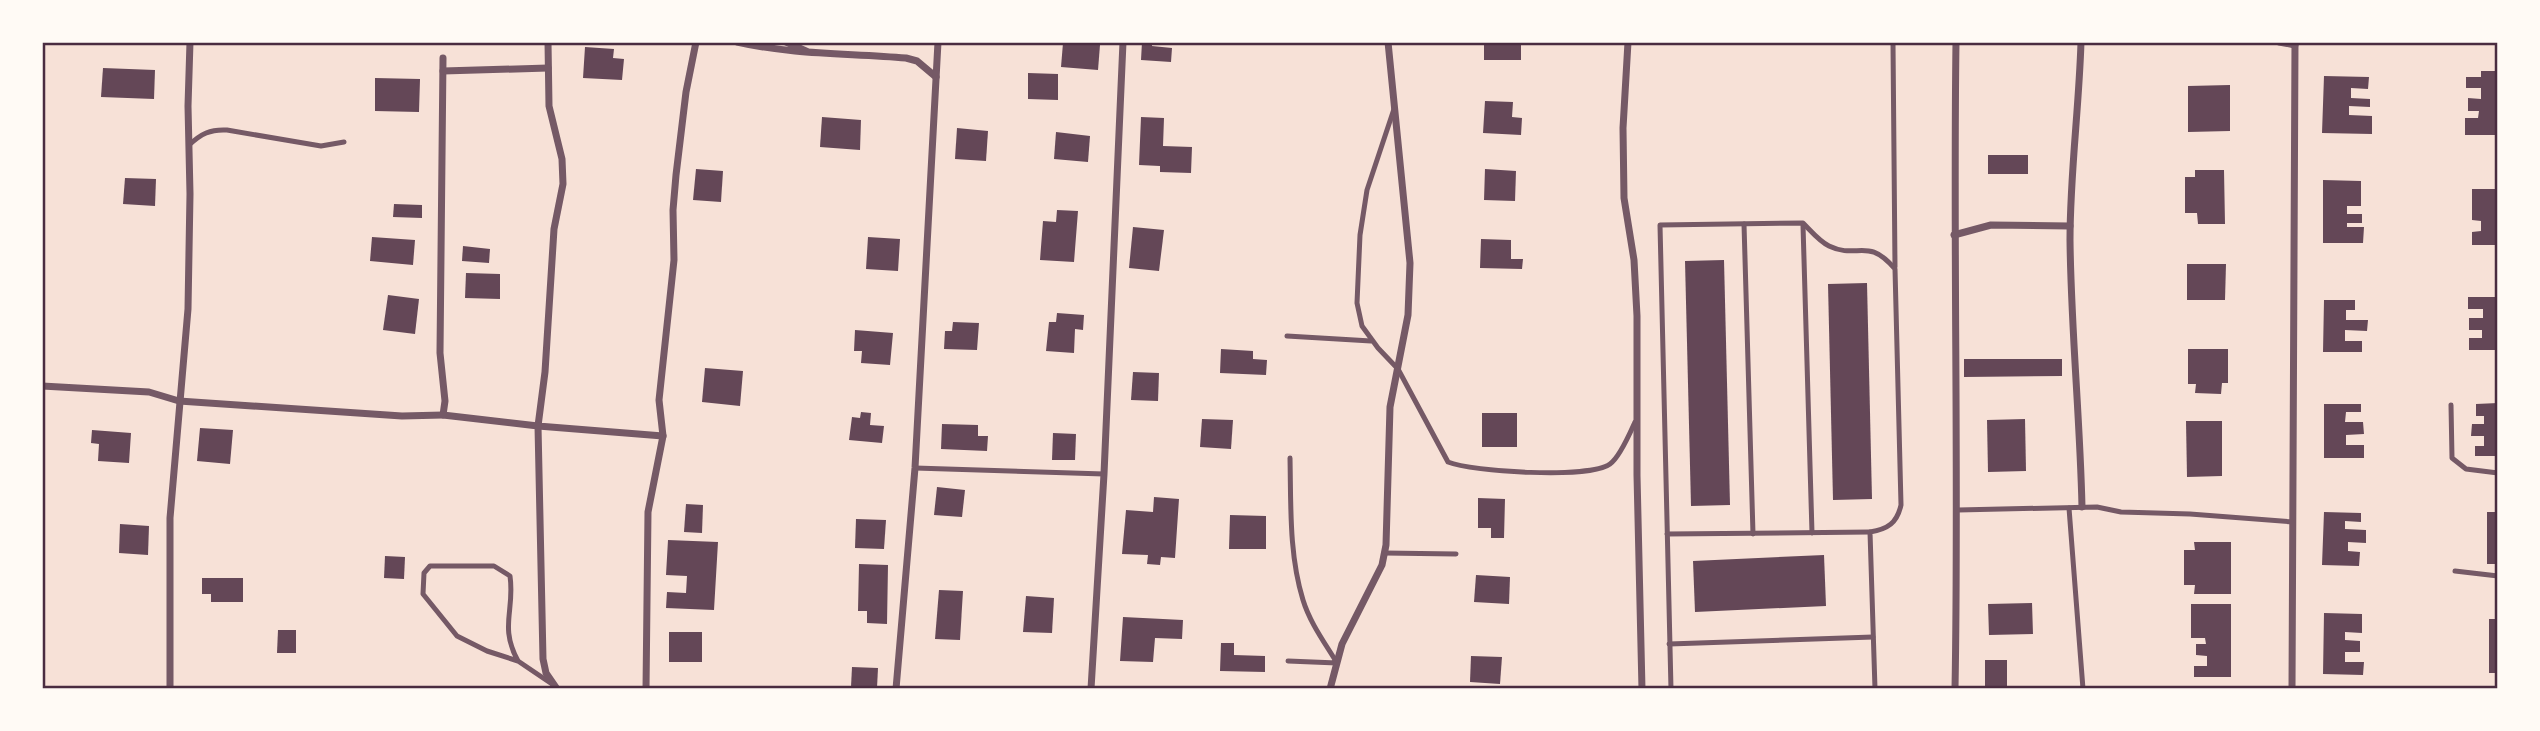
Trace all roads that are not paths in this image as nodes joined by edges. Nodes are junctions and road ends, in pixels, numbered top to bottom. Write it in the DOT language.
graph roads {
  1 [pos="190,42"];
  2 [pos="548,42"];
  3 [pos="696,42"];
  4 [pos="737,42"];
  5 [pos="786,42"];
  6 [pos="938,42"];
  7 [pos="1123,42"];
  8 [pos="1388,42"];
  9 [pos="1629,42"];
  10 [pos="1956,42"];
  11 [pos="2090,42"];
  12 [pos="2279,42"];
  13 [pos="1893,43"];
  14 [pos="2081,43"];
  15 [pos="2295,43"];
  16 [pos="813,54"];
  17 [pos="443,58"];
  18 [pos="548,68"];
  19 [pos="443,71"];
  20 [pos="936,77"];
  21 [pos="1395,107"];
  22 [pos="344,142"];
  23 [pos="189,145"];
  24 [pos="1803,223"];
  25 [pos="1744,224"];
  26 [pos="2070,226"];
  27 [pos="1954,235"];
  28 [pos="1895,269"];
  29 [pos="1287,336"];
  30 [pos="1372,341"];
  31 [pos="1398,369"];
  32 [pos="42,386"];
  33 [pos="179,401"];
  34 [pos="2451,405"];
  35 [pos="443,415"];
  36 [pos="1637,419"];
  37 [pos="538,426"];
  38 [pos="663,436"];
  39 [pos="1290,458"];
  40 [pos="915,468"];
  41 [pos="2498,473"];
  42 [pos="1104,474"];
  43 [pos="2082,507"];
  44 [pos="2069,508"];
  45 [pos="1958,510"];
  46 [pos="2293,522"];
  47 [pos="1812,533"];
  48 [pos="1870,533"];
  49 [pos="1667,534"];
  50 [pos="1753,534"];
  51 [pos="1384,553"];
  52 [pos="1456,554"];
  53 [pos="2455,571"];
  54 [pos="2498,576"];
  55 [pos="1873,637"];
  56 [pos="1669,644"];
  57 [pos="518,661"];
  58 [pos="1288,661"];
  59 [pos="1337,663"];
  60 [pos="554,686"];
  61 [pos="170,689"];
  62 [pos="646,689"];
  63 [pos="896,689"];
  64 [pos="1091,689"];
  65 [pos="1330,689"];
  66 [pos="1642,689"];
  67 [pos="1671,689"];
  68 [pos="1875,689"];
  69 [pos="1955,689"];
  70 [pos="2083,689"];
  71 [pos="2292,689"];
  1 -- 23 [label="street"];
  2 -- 18 [label="street"];
  3 -- 38 [label="street"];
  4 -- 16 [label="street"];
  5 -- 16 [label="street"];
  6 -- 20 [label="street"];
  7 -- 42 [label="street"];
  8 -- 21 [label="street"];
  9 -- 36 [label="street"];
  10 -- 27 [label="street"];
  11 -- 14 [label="street"];
  12 -- 15 [label="street"];
  13 -- 28 [label="lane"];
  14 -- 26 [label="street"];
  15 -- 46 [label="street"];
  16 -- 20 [label="street"];
  17 -- 19 [label="street"];
  18 -- 19 [label="street"];
  18 -- 37 [label="street"];
  19 -- 35 [label="street"];
  20 -- 40 [label="street"];
  21 -- 30 [label="lane"];
  21 -- 31 [label="street"];
  22 -- 23 [label="lane"];
  23 -- 33 [label="street"];
  24 -- 25 [label="lane"];
  24 -- 28 [label="lane"];
  24 -- 47 [label="lane"];
  25 -- 49 [label="lane"];
  25 -- 50 [label="lane"];
  26 -- 27 [label="street"];
  26 -- 43 [label="street"];
  27 -- 45 [label="street"];
  28 -- 48 [label="lane"];
  29 -- 30 [label="lane"];
  30 -- 31 [label="lane"];
  31 -- 36 [label="lane"];
  31 -- 51 [label="street"];
  32 -- 33 [label="street"];
  33 -- 35 [label="street"];
  33 -- 61 [label="street"];
  34 -- 41 [label="lane"];
  35 -- 37 [label="street"];
  36 -- 66 [label="street"];
  37 -- 38 [label="street"];
  37 -- 60 [label="street"];
  38 -- 62 [label="street"];
  39 -- 59 [label="lane"];
  40 -- 42 [label="lane"];
  40 -- 63 [label="street"];
  42 -- 64 [label="street"];
  43 -- 44 [label="lane"];
  43 -- 46 [label="lane"];
  44 -- 45 [label="lane"];
  44 -- 70 [label="lane"];
  45 -- 69 [label="street"];
  46 -- 71 [label="street"];
  47 -- 48 [label="lane"];
  47 -- 50 [label="lane"];
  48 -- 55 [label="lane"];
  49 -- 50 [label="lane"];
  49 -- 56 [label="lane"];
  51 -- 52 [label="lane"];
  51 -- 59 [label="street"];
  53 -- 54 [label="lane"];
  55 -- 56 [label="lane"];
  55 -- 68 [label="lane"];
  56 -- 67 [label="lane"];
  57 -- 57 [label="lane"];
  57 -- 60 [label="lane"];
  58 -- 59 [label="lane"];
  59 -- 65 [label="street"];
}
